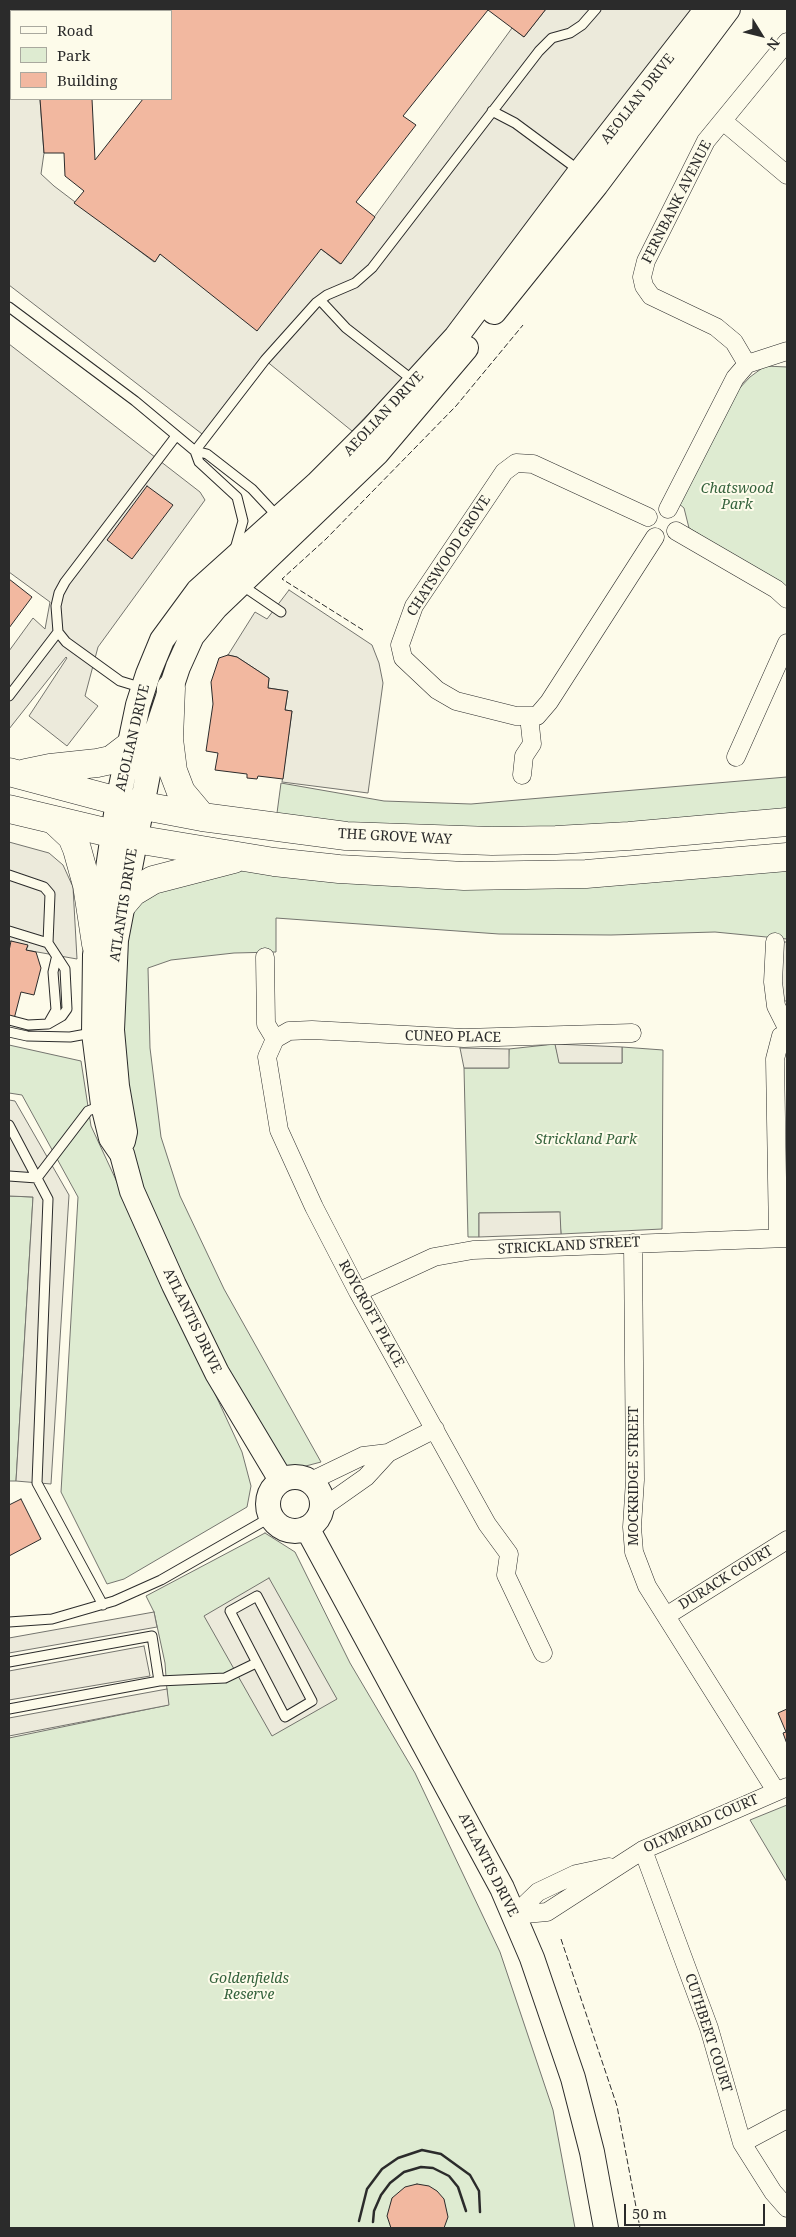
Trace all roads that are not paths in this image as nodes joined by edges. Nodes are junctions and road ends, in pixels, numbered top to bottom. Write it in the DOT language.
graph roads {
  1 [pos="596,9"];
  2 [pos="707,9"];
  3 [pos="728,9"];
  4 [pos="787,42"];
  5 [pos="492,111"];
  6 [pos="723,120"];
  7 [pos="580,172"];
  8 [pos="787,175"];
  9 [pos="320,300"];
  10 [pos="9,307"];
  11 [pos="787,351"];
  12 [pos="753,361"];
  13 [pos="787,361"];
  14 [pos="422,388"];
  15 [pos="176,436"];
  16 [pos="195,451"];
  17 [pos="668,509"];
  18 [pos="648,517"];
  19 [pos="286,527"];
  20 [pos="676,531"];
  21 [pos="655,537"];
  22 [pos="231,573"];
  23 [pos="787,599"];
  24 [pos="281,612"];
  25 [pos="58,632"];
  26 [pos="787,643"];
  27 [pos="143,688"];
  28 [pos="171,688"];
  29 [pos="9,696"];
  30 [pos="529,716"];
  31 [pos="128,747"];
  32 [pos="736,757"];
  33 [pos="13,773"];
  34 [pos="522,775"];
  35 [pos="129,803"];
  36 [pos="9,809"];
  37 [pos="202,818"];
  38 [pos="55,821"];
  39 [pos="787,822"];
  40 [pos="124,837"];
  41 [pos="243,857"];
  42 [pos="787,857"];
  43 [pos="9,875"];
  44 [pos="122,905"];
  45 [pos="9,932"];
  46 [pos="775,942"];
  47 [pos="48,944"];
  48 [pos="96,944"];
  49 [pos="265,957"];
  50 [pos="9,1020"];
  51 [pos="787,1028"];
  52 [pos="9,1032"];
  53 [pos="103,1032"];
  54 [pos="632,1033"];
  55 [pos="787,1034"];
  56 [pos="275,1038"];
  57 [pos="103,1105"];
  58 [pos="9,1125"];
  59 [pos="122,1154"];
  60 [pos="9,1176"];
  61 [pos="37,1178"];
  62 [pos="783,1237"];
  63 [pos="632,1243"];
  64 [pos="358,1292"];
  65 [pos="434,1429"];
  66 [pos="388,1453"];
  67 [pos="281,1480"];
  68 [pos="311,1481"];
  69 [pos="322,1508"];
  70 [pos="271,1517"];
  71 [pos="307,1528"];
  72 [pos="787,1540"];
  73 [pos="103,1605"];
  74 [pos="666,1616"];
  75 [pos="9,1622"];
  76 [pos="543,1653"];
  77 [pos="9,1662"];
  78 [pos="256,1663"];
  79 [pos="159,1681"];
  80 [pos="9,1709"];
  81 [pos="782,1789"];
  82 [pos="643,1850"];
  83 [pos="514,1915"];
  84 [pos="787,2120"];
  85 [pos="742,2143"];
  86 [pos="787,2208"];
  87 [pos="606,2228"];
  1 -- 5 [label="lane"];
  2 -- 7 [label="street, AEOLIAN DRIVE"];
  3 -- 14 [label="street, AEOLIAN DRIVE"];
  4 -- 6 [label="street, FERNBANK AVENUE"];
  5 -- 7 [label="lane"];
  5 -- 9 [label="lane"];
  6 -- 8 [label="street"];
  6 -- 12 [label="street, FERNBANK AVENUE"];
  7 -- 14 [label="street, AEOLIAN DRIVE"];
  9 -- 14 [label="lane"];
  9 -- 16 [label="lane"];
  10 -- 15 [label="lane"];
  11 -- 12 [label="street"];
  12 -- 13 [label="street"];
  12 -- 17 [label="street"];
  14 -- 19 [label="street, AEOLIAN DRIVE"];
  15 -- 16 [label="lane"];
  15 -- 25 [label="lane"];
  16 -- 19 [label="lane"];
  16 -- 22 [label="lane"];
  17 -- 18 [label="street"];
  17 -- 20 [label="street"];
  18 -- 21 [label="street"];
  18 -- 30 [label="street, CHATSWOOD GROVE"];
  19 -- 22 [label="street, AEOLIAN DRIVE"];
  20 -- 21 [label="street"];
  20 -- 23 [label="street"];
  21 -- 30 [label="street"];
  22 -- 24 [label="lane"];
  22 -- 27 [label="street, AEOLIAN DRIVE"];
  22 -- 28 [label="street, AEOLIAN DRIVE"];
  25 -- 27 [label="lane"];
  25 -- 29 [label="lane"];
  26 -- 32 [label="street"];
  27 -- 31 [label="street, AEOLIAN DRIVE"];
  28 -- 35 [label="street, AEOLIAN DRIVE"];
  28 -- 37 [label="main road"];
  30 -- 34 [label="street"];
  31 -- 33 [label="main road"];
  31 -- 35 [label="street, AEOLIAN DRIVE"];
  33 -- 35 [label="main road, THE GROVE WAY"];
  35 -- 37 [label="main road, THE GROVE WAY"];
  35 -- 40 [label="street, AEOLIAN DRIVE"];
  36 -- 38 [label="main road"];
  37 -- 39 [label="main road, THE GROVE WAY"];
  38 -- 40 [label="main road"];
  38 -- 48 [label="main road"];
  40 -- 41 [label="main road"];
  40 -- 44 [label="street, ATLANTIS DRIVE"];
  40 -- 48 [label="street, ATLANTIS DRIVE"];
  41 -- 42 [label="main road"];
  41 -- 44 [label="main road"];
  43 -- 47 [label="lane"];
  44 -- 53 [label="street, ATLANTIS DRIVE"];
  45 -- 47 [label="lane"];
  46 -- 51 [label="street"];
  47 -- 50 [label="lane"];
  48 -- 53 [label="street, ATLANTIS DRIVE"];
  49 -- 56 [label="street"];
  52 -- 53 [label="lane"];
  53 -- 57 [label="street, ATLANTIS DRIVE"];
  53 -- 59 [label="street, ATLANTIS DRIVE"];
  54 -- 56 [label="street, CUNEO PLACE"];
  55 -- 62 [label="street"];
  56 -- 64 [label="street, ROYCROFT PLACE"];
  57 -- 59 [label="street, ATLANTIS DRIVE"];
  57 -- 61 [label="lane"];
  58 -- 61 [label="lane"];
  59 -- 67 [label="street, ATLANTIS DRIVE"];
  60 -- 61 [label="lane"];
  61 -- 73 [label="lane"];
  62 -- 63 [label="street, STRICKLAND STREET"];
  63 -- 64 [label="street, STRICKLAND STREET"];
  63 -- 74 [label="street, MOCKRIDGE STREET"];
  64 -- 65 [label="street, ROYCROFT PLACE"];
  65 -- 66 [label="street"];
  65 -- 76 [label="street, ROYCROFT PLACE"];
  66 -- 68 [label="street"];
  66 -- 69 [label="street"];
  67 -- 68 [label="street"];
  67 -- 70 [label="street"];
  68 -- 69 [label="street"];
  69 -- 71 [label="street"];
  70 -- 71 [label="street"];
  70 -- 73 [label="lane"];
  71 -- 83 [label="street, ATLANTIS DRIVE"];
  72 -- 74 [label="street, DURACK COURT"];
  73 -- 75 [label="lane"];
  74 -- 81 [label="street, MOCKRIDGE STREET"];
  77 -- 79 [label="lane"];
  78 -- 78 [label="lane"];
  78 -- 79 [label="lane"];
  79 -- 80 [label="lane"];
  81 -- 82 [label="street, OLYMPIAD COURT"];
  82 -- 83 [label="street, OLYMPIAD COURT"];
  82 -- 85 [label="street, CUTHBERT COURT"];
  83 -- 87 [label="street, ATLANTIS DRIVE"];
  84 -- 85 [label="street"];
  85 -- 86 [label="street, CUTHBERT COURT"];
}
